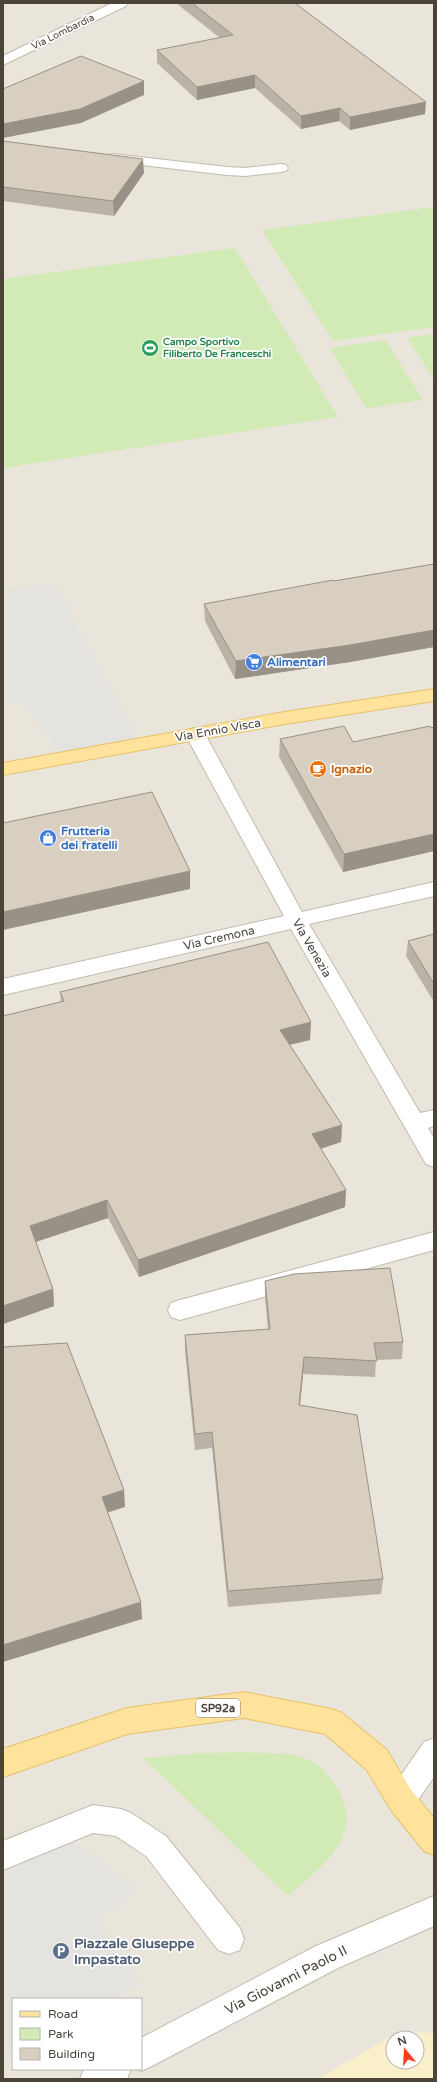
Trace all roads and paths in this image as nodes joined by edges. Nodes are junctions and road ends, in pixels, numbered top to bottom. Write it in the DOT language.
graph roads {
  1 [pos="122,3"];
  2 [pos="3,61"];
  3 [pos="103,156"];
  4 [pos="281,168"];
  5 [pos="434,695"];
  6 [pos="195,734"];
  7 [pos="3,769"];
  8 [pos="434,889"];
  9 [pos="297,921"];
  10 [pos="3,987"];
  11 [pos="424,1121"];
  12 [pos="434,1158"];
  13 [pos="434,1242"];
  14 [pos="180,1310"];
  15 [pos="434,1752"];
  16 [pos="3,1763"];
  17 [pos="401,1800"];
  18 [pos="434,1840"];
  19 [pos="4,1852"];
  20 [pos="434,1911"];
  21 [pos="229,1939"];
  22 [pos="142,2054"];
  23 [pos="113,2070"];
  24 [pos="96,2079"];
  1 -- 2 [label="street, Via Lombardia"];
  3 -- 4 [label="street"];
  5 -- 6 [label="main road, Via Ennio Visca"];
  6 -- 7 [label="main road, Via Ennio Visca"];
  6 -- 9 [label="street, Via Venezia"];
  8 -- 9 [label="street, Via Cremona"];
  9 -- 10 [label="street, Via Cremona"];
  9 -- 11 [label="street, Via Venezia"];
  11 -- 12 [label="street, Via Venezia"];
  13 -- 14 [label="street"];
  15 -- 17 [label="street"];
  16 -- 17 [label="main road, SP92a"];
  17 -- 18 [label="main road, SP92a"];
  19 -- 21 [label="street"];
  20 -- 22 [label="street, Via Giovanni Paolo II"];
  23 -- 24 [label="street"];
}
